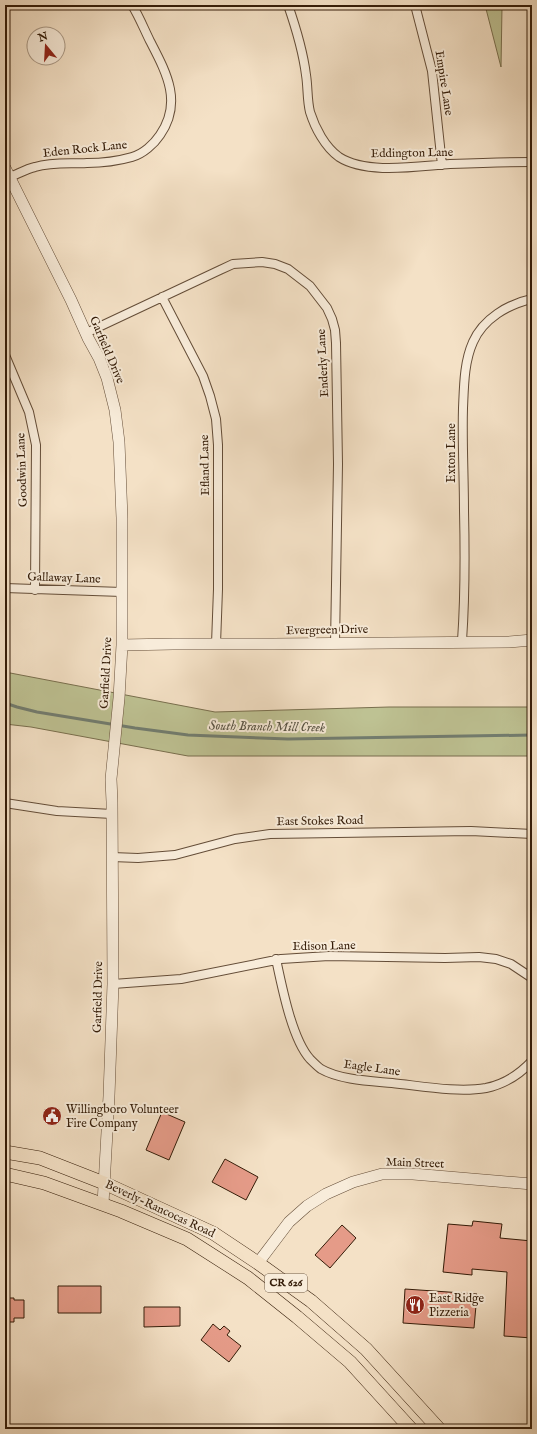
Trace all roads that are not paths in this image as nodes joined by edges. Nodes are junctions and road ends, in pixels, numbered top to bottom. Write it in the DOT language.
graph roads {
  1 [pos="132,5"];
  2 [pos="288,5"];
  3 [pos="415,5"];
  4 [pos="532,162"];
  5 [pos="442,165"];
  6 [pos="7,173"];
  7 [pos="162,297"];
  8 [pos="532,299"];
  9 [pos="86,333"];
  10 [pos="5,355"];
  11 [pos="5,588"];
  12 [pos="35,590"];
  13 [pos="122,592"];
  14 [pos="532,640"];
  15 [pos="462,641"];
  16 [pos="216,644"];
  17 [pos="335,644"];
  18 [pos="122,645"];
  19 [pos="5,803"];
  20 [pos="112,814"];
  21 [pos="532,834"];
  22 [pos="112,857"];
  23 [pos="276,960"];
  24 [pos="532,978"];
  25 [pos="113,984"];
  26 [pos="532,1061"];
  27 [pos="5,1152"];
  28 [pos="5,1174"];
  29 [pos="104,1183"];
  30 [pos="532,1184"];
  31 [pos="103,1204"];
  32 [pos="258,1263"];
  33 [pos="368,1352"];
  34 [pos="350,1362"];
  35 [pos="411,1429"];
  36 [pos="439,1429"];
  1 -- 6 [label="street, Eden Rock Lane"];
  2 -- 5 [label="street, Eddington Lane"];
  3 -- 5 [label="street, Empire Lane"];
  4 -- 5 [label="street, Eddington Lane"];
  6 -- 9 [label="street, Garfield Drive"];
  7 -- 9 [label="street, Enderly Lane"];
  7 -- 16 [label="street, Efland Lane"];
  7 -- 17 [label="street, Enderly Lane"];
  8 -- 15 [label="street, Exton Lane"];
  9 -- 13 [label="street, Garfield Drive"];
  10 -- 12 [label="street, Goodwin Lane"];
  11 -- 12 [label="street, Gallaway Lane"];
  12 -- 13 [label="street, Gallaway Lane"];
  13 -- 18 [label="street, Garfield Drive"];
  14 -- 15 [label="street, Evergreen Drive"];
  15 -- 17 [label="street, Evergreen Drive"];
  16 -- 17 [label="street, Evergreen Drive"];
  16 -- 18 [label="street, Evergreen Drive"];
  18 -- 20 [label="street, Garfield Drive"];
  19 -- 20 [label="street"];
  20 -- 22 [label="street, Garfield Drive"];
  21 -- 22 [label="street, East Stokes Road"];
  22 -- 25 [label="street, Garfield Drive"];
  23 -- 24 [label="street, Edison Lane"];
  23 -- 25 [label="street, Edison Lane"];
  23 -- 26 [label="street, Eagle Lane"];
  25 -- 29 [label="street, Garfield Drive"];
  27 -- 29 [label="main road, Beverly-Rancocas Road / CR 626"];
  28 -- 31 [label="main road, Beverly-Rancocas Road / CR 626"];
  29 -- 31 [label="street, Garfield Drive"];
  29 -- 32 [label="main road, Beverly-Rancocas Road / CR 626"];
  30 -- 32 [label="street, Main Street"];
  31 -- 34 [label="main road, Beverly-Rancocas Road / CR 626"];
  32 -- 33 [label="main road, Beverly-Rancocas Road / CR 626"];
  33 -- 34 [label="main road"];
  33 -- 36 [label="main road, Beverly-Rancocas Road / CR 626"];
  34 -- 35 [label="main road, Beverly-Rancocas Road / CR 626"];
}
